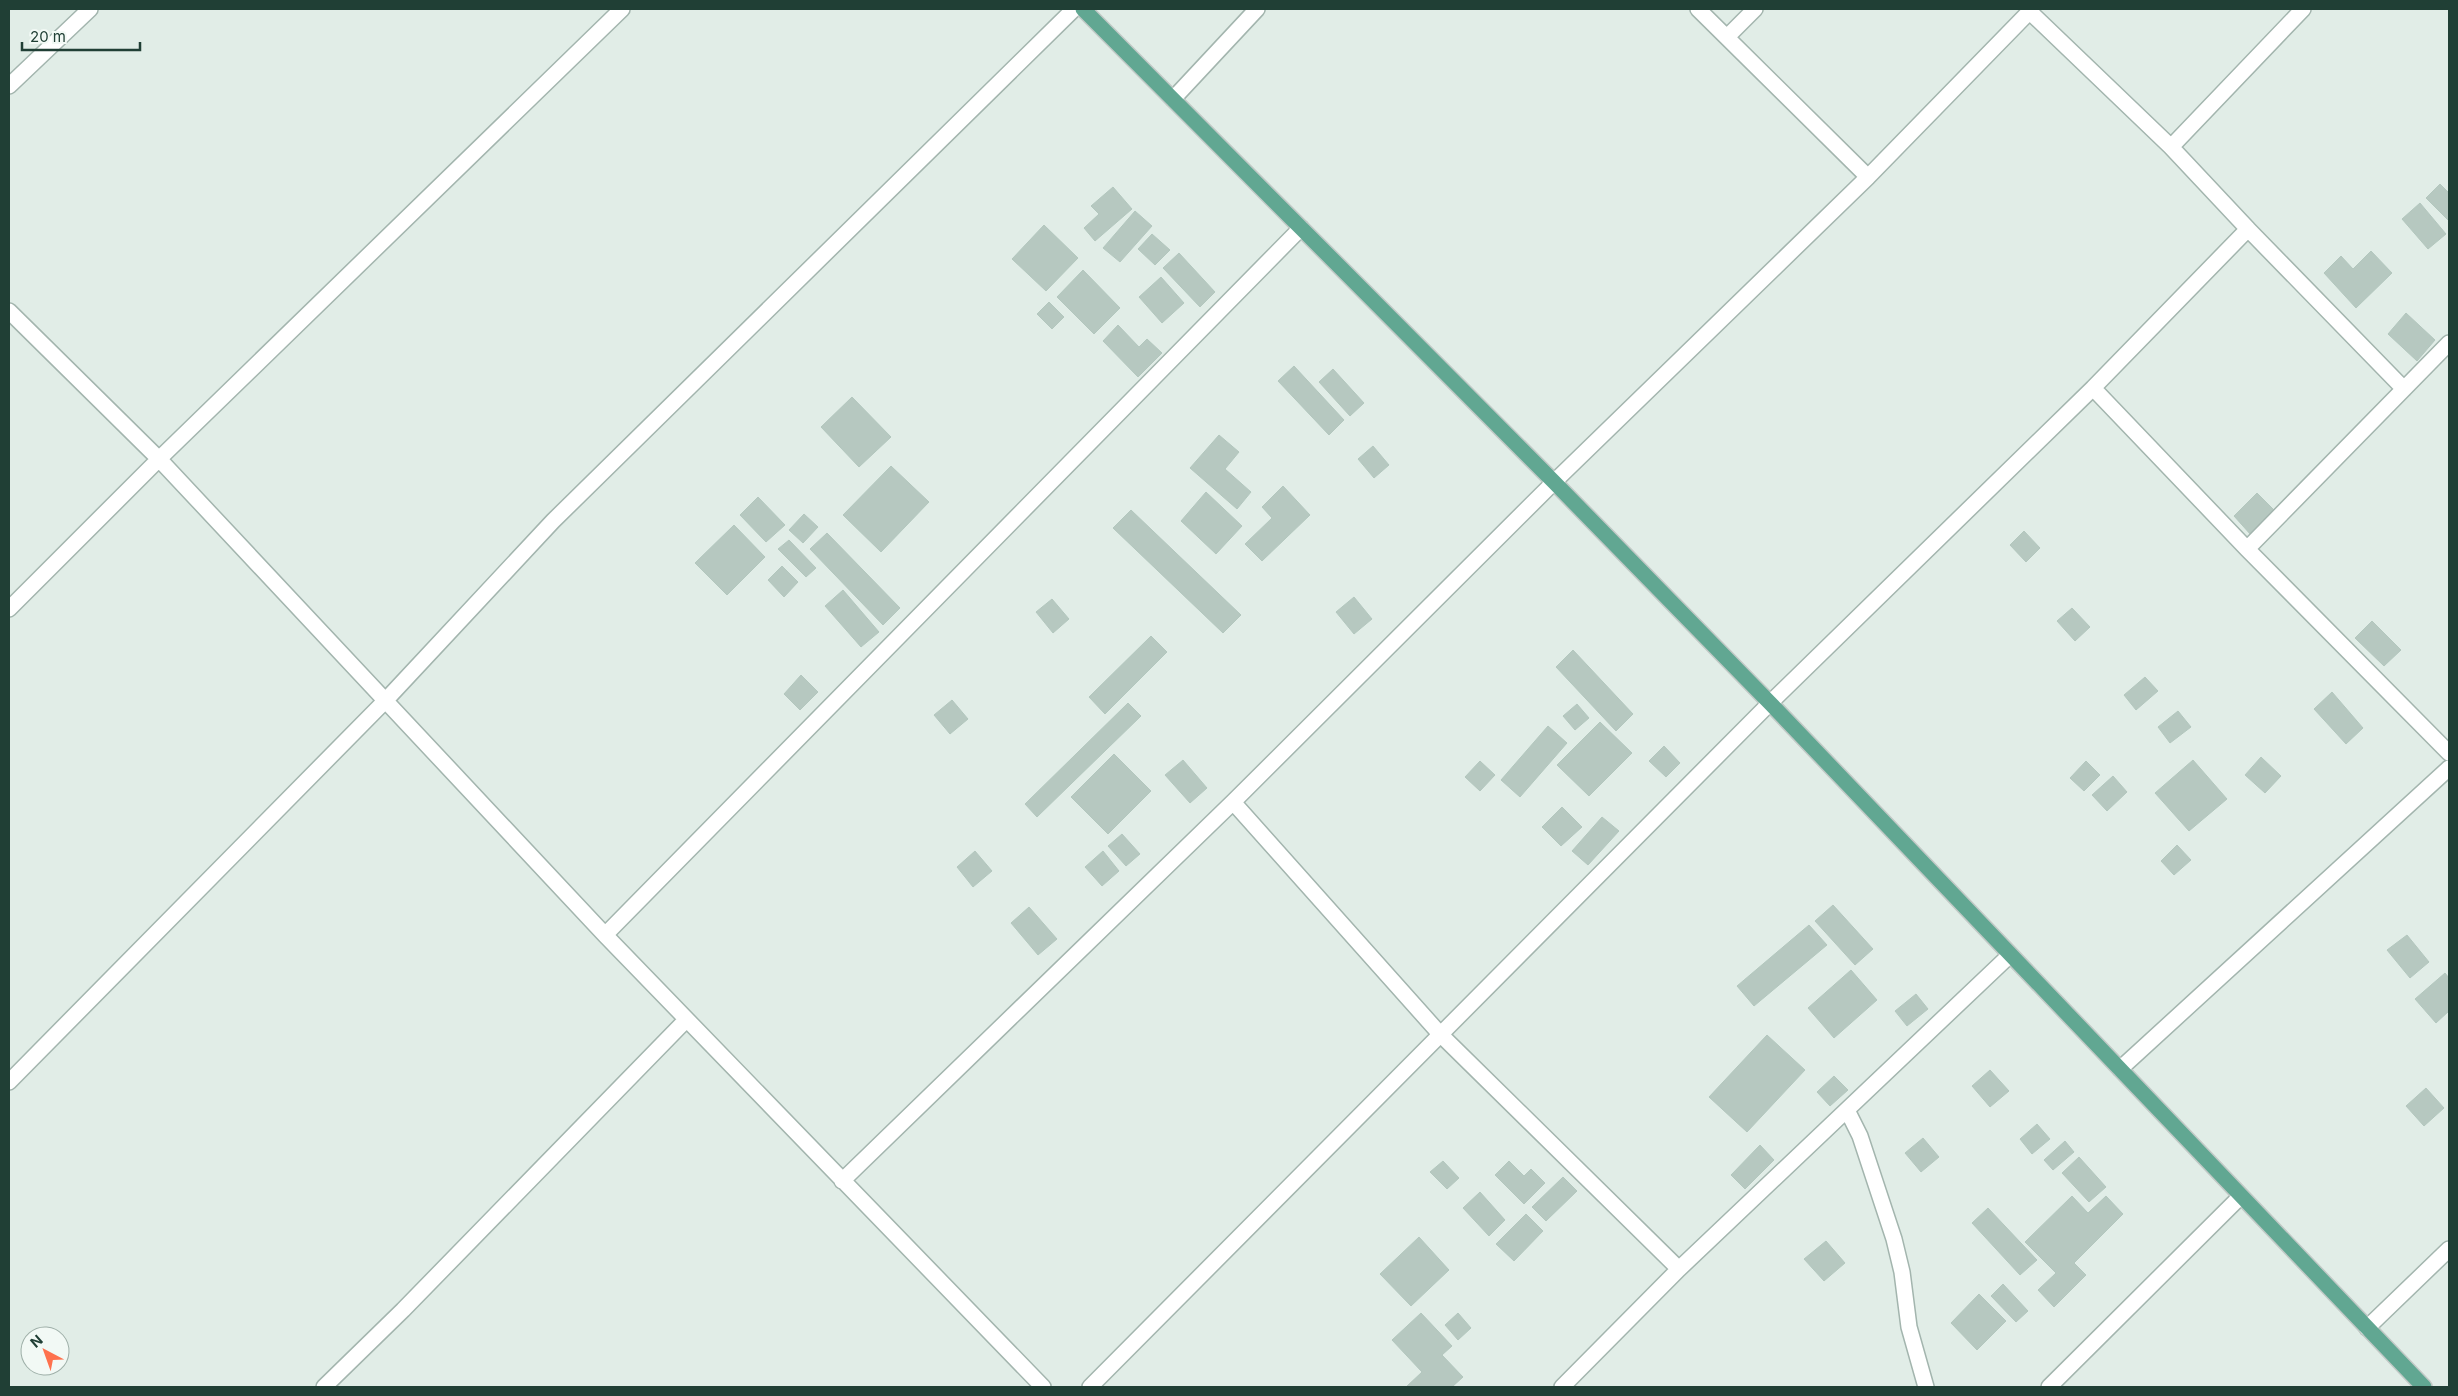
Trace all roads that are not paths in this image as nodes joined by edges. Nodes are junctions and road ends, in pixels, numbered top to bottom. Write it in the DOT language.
graph roads {
  1 [pos="90,9"];
  2 [pos="622,9"];
  3 [pos="1074,9"];
  4 [pos="1083,9"];
  5 [pos="1257,9"];
  6 [pos="1698,9"];
  7 [pos="1755,9"];
  8 [pos="2303,9"];
  9 [pos="2030,10"];
  10 [pos="1727,37"];
  11 [pos="9,86"];
  12 [pos="1172,100"];
  13 [pos="2171,147"];
  14 [pos="1868,177"];
  15 [pos="1301,228"];
  16 [pos="2248,229"];
  17 [pos="9,311"];
  18 [pos="2449,343"];
  19 [pos="2093,388"];
  20 [pos="2404,389"];
  21 [pos="159,459"];
  22 [pos="1554,482"];
  23 [pos="2247,549"];
  24 [pos="9,609"];
  25 [pos="385,701"];
  26 [pos="1770,703"];
  27 [pos="2449,753"];
  28 [pos="2449,768"];
  29 [pos="1233,802"];
  30 [pos="605,935"];
  31 [pos="2010,955"];
  32 [pos="686,1020"];
  33 [pos="1440,1034"];
  34 [pos="2120,1069"];
  35 [pos="9,1082"];
  36 [pos="1847,1110"];
  37 [pos="842,1181"];
  38 [pos="2240,1197"];
  39 [pos="2449,1249"];
  40 [pos="1679,1269"];
  41 [pos="2366,1328"];
  42 [pos="324,1387"];
  43 [pos="1043,1387"];
  44 [pos="1090,1387"];
  45 [pos="1562,1387"];
  46 [pos="1926,1387"];
  47 [pos="2049,1387"];
  48 [pos="2424,1387"];
  1 -- 11 [label="street"];
  2 -- 21 [label="street"];
  3 -- 25 [label="street"];
  4 -- 12 [label="main road"];
  5 -- 12 [label="street"];
  6 -- 10 [label="street"];
  7 -- 10 [label="street"];
  8 -- 13 [label="street"];
  9 -- 13 [label="street"];
  9 -- 14 [label="street"];
  10 -- 14 [label="street"];
  12 -- 15 [label="main road"];
  13 -- 16 [label="street"];
  14 -- 22 [label="street"];
  15 -- 22 [label="main road"];
  15 -- 30 [label="street"];
  16 -- 19 [label="street"];
  16 -- 20 [label="street"];
  17 -- 21 [label="street"];
  18 -- 20 [label="street"];
  19 -- 23 [label="street"];
  19 -- 26 [label="street"];
  20 -- 23 [label="street"];
  21 -- 24 [label="street"];
  21 -- 25 [label="street"];
  22 -- 26 [label="main road"];
  22 -- 29 [label="street"];
  23 -- 27 [label="street"];
  25 -- 30 [label="street"];
  25 -- 35 [label="street"];
  26 -- 31 [label="main road"];
  26 -- 33 [label="street"];
  28 -- 34 [label="street"];
  29 -- 33 [label="street"];
  29 -- 37 [label="street"];
  30 -- 32 [label="street"];
  31 -- 34 [label="main road"];
  31 -- 36 [label="street"];
  32 -- 37 [label="street"];
  32 -- 42 [label="street"];
  33 -- 40 [label="street"];
  33 -- 44 [label="street"];
  34 -- 38 [label="main road"];
  36 -- 40 [label="street"];
  36 -- 46 [label="street"];
  37 -- 43 [label="street"];
  38 -- 41 [label="main road"];
  38 -- 47 [label="street"];
  39 -- 41 [label="street"];
  40 -- 45 [label="street"];
  41 -- 48 [label="main road"];
}
